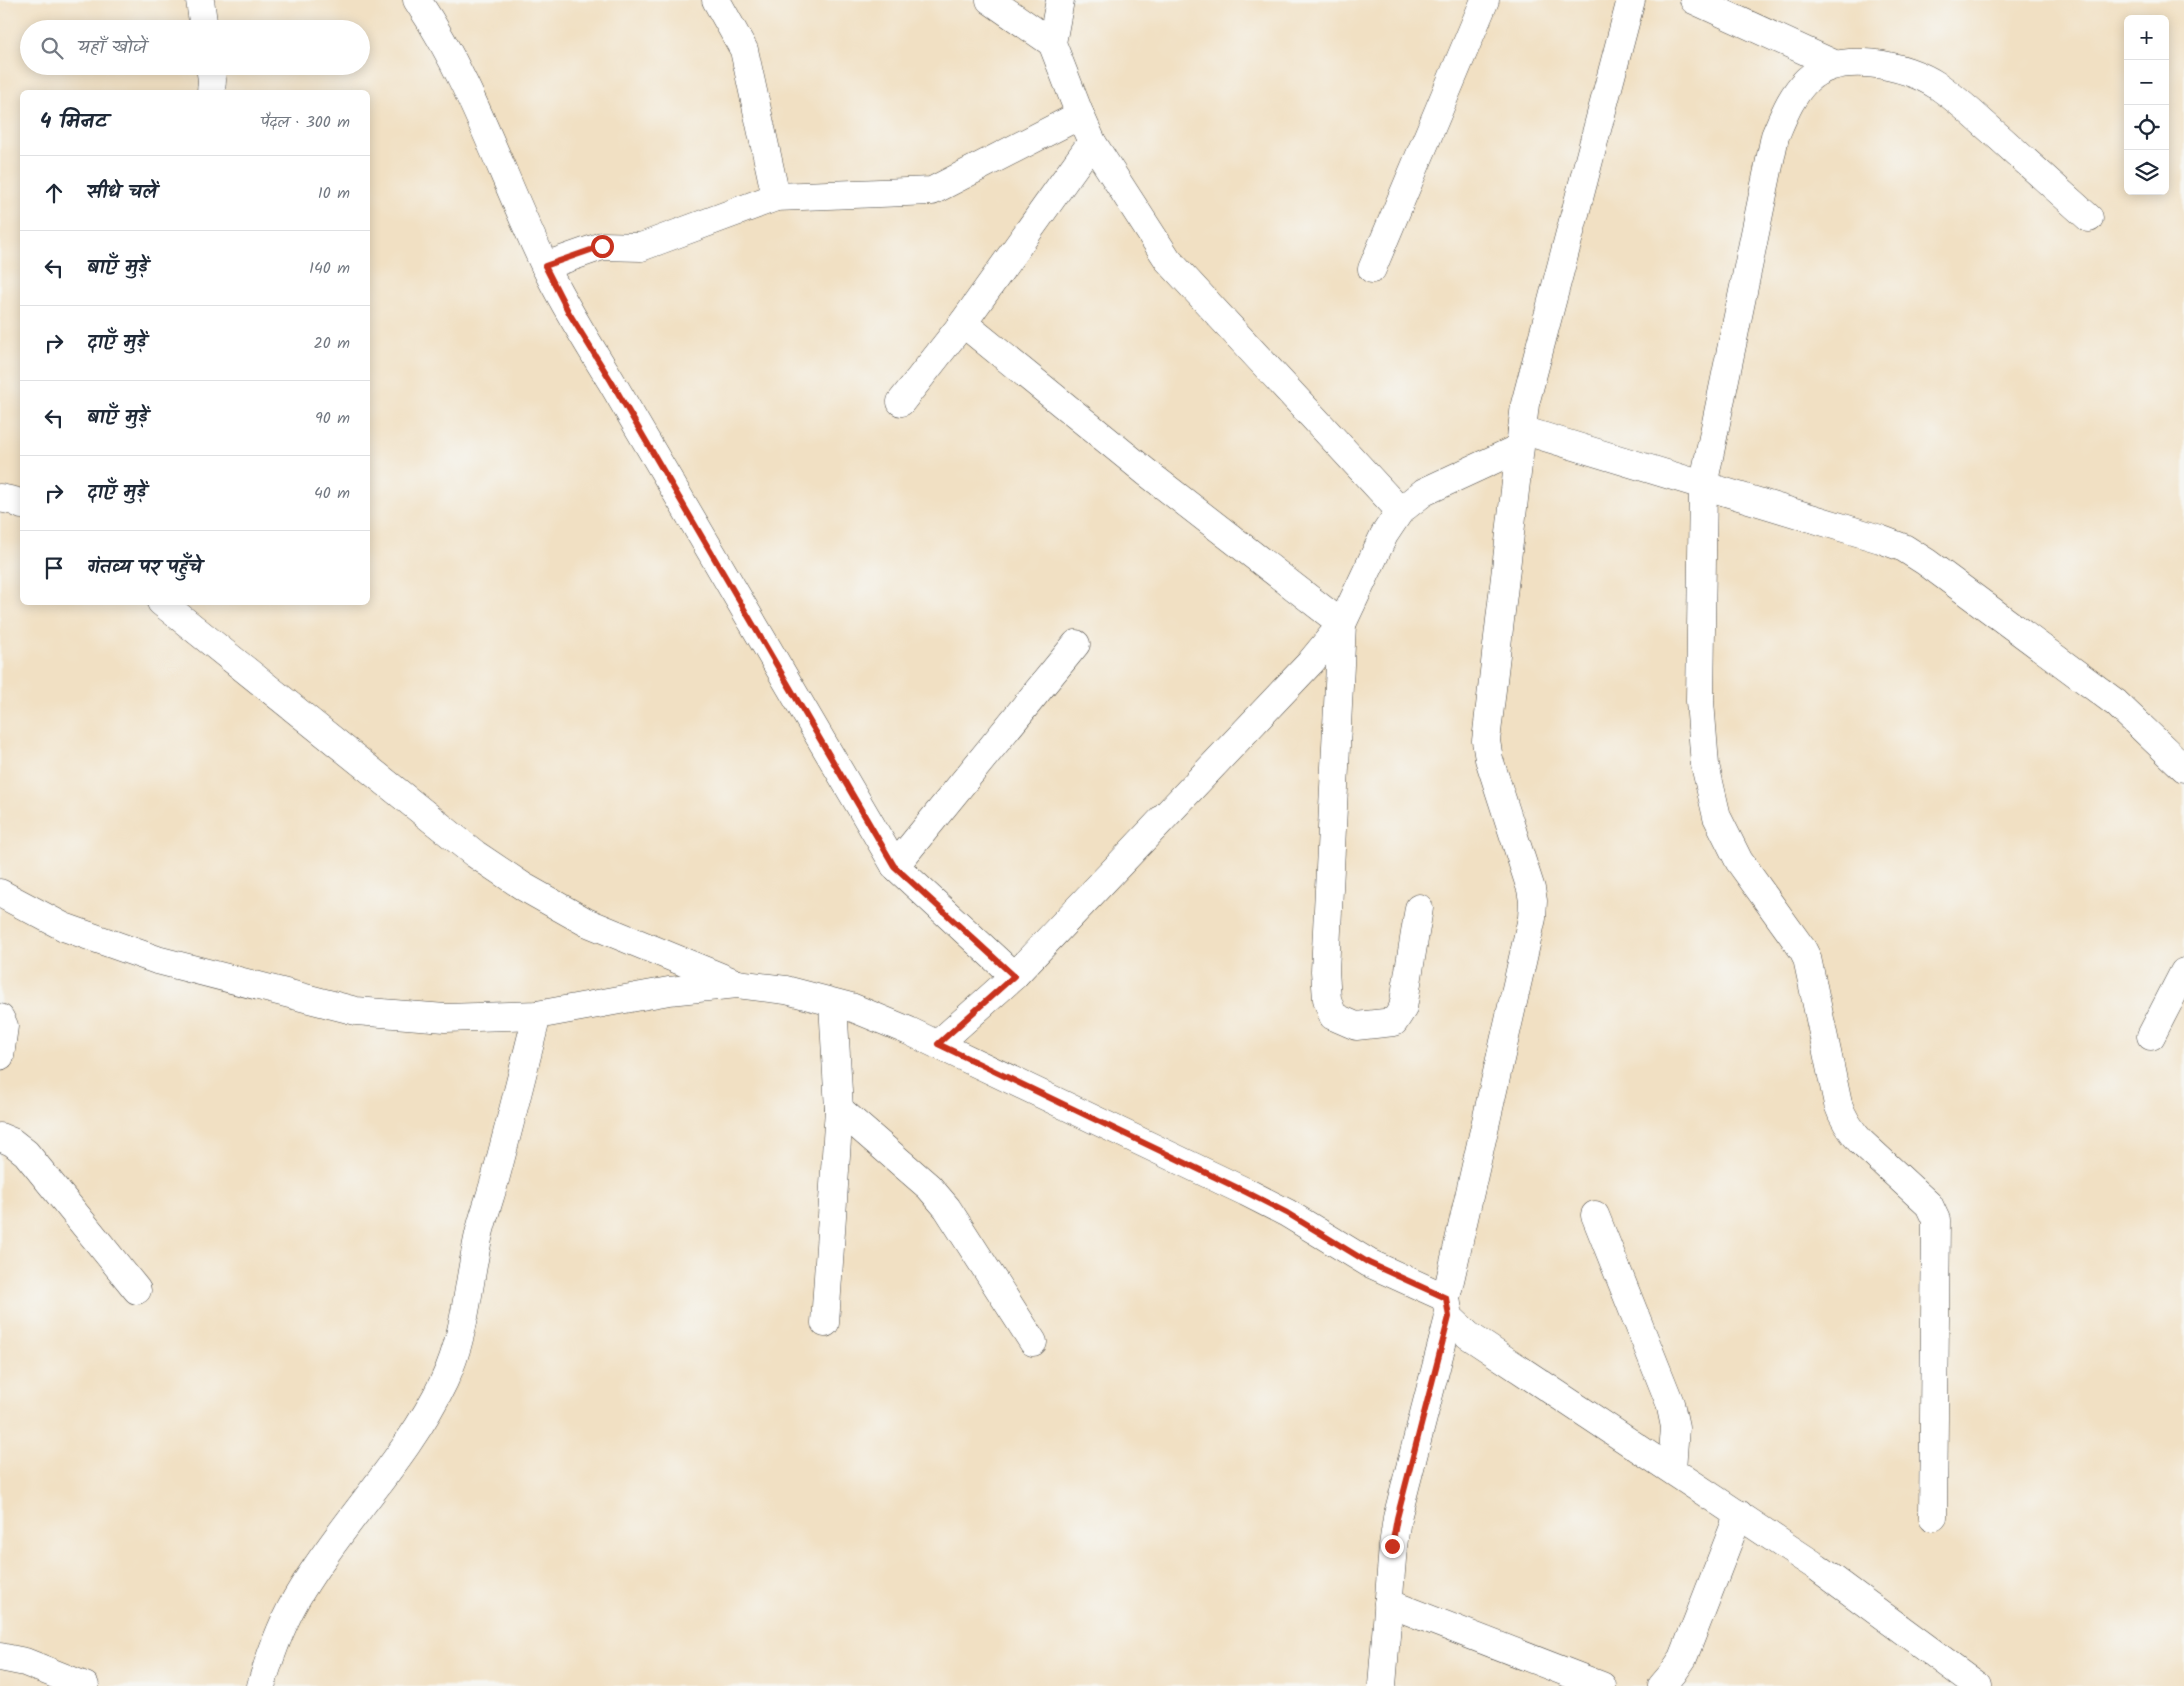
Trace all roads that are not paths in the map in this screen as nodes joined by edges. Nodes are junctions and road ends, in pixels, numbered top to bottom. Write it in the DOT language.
graph roads {
  1 [pos="200,0"];
  2 [pos="716,0"];
  3 [pos="990,0"];
  4 [pos="1060,0"];
  5 [pos="1485,0"];
  6 [pos="1631,0"];
  7 [pos="1694,0"];
  8 [pos="420,1"];
  9 [pos="203,20"];
  10 [pos="1052,43"];
  11 [pos="1834,64"];
  12 [pos="211,75"];
  13 [pos="211,90"];
  14 [pos="1080,115"];
  15 [pos="1092,142"];
  16 [pos="776,197"];
  17 [pos="2089,218"];
  18 [pos="545,266"];
  19 [pos="1372,269"];
  20 [pos="963,323"];
  21 [pos="901,402"];
  22 [pos="1521,439"];
  23 [pos="1702,486"];
  24 [pos="1400,511"];
  25 [pos="165,605"];
  26 [pos="1342,624"];
  27 [pos="1076,644"];
  28 [pos="2184,768"];
  29 [pos="894,866"];
  30 [pos="0,893"];
  31 [pos="1419,908"];
  32 [pos="2184,972"];
  33 [pos="1014,976"];
  34 [pos="737,984"];
  35 [pos="833,1003"];
  36 [pos="537,1015"];
  37 [pos="0,1018"];
  38 [pos="2151,1036"];
  39 [pos="938,1044"];
  40 [pos="0,1056"];
  41 [pos="839,1110"];
  42 [pos="0,1137"];
  43 [pos="1595,1215"];
  44 [pos="137,1290"];
  45 [pos="1447,1308"];
  46 [pos="825,1323"];
  47 [pos="1033,1342"];
  48 [pos="1672,1469"];
  49 [pos="1739,1514"];
  50 [pos="1933,1517"];
  51 [pos="1388,1604"];
  52 [pos="0,1657"];
  53 [pos="1675,1682"];
  54 [pos="85,1686"];
  55 [pos="261,1686"];
  56 [pos="1382,1686"];
  57 [pos="1602,1686"];
  58 [pos="1978,1686"];
  1 -- 9 [label="street"];
  2 -- 16 [label="street"];
  3 -- 10 [label="street"];
  4 -- 10 [label="street"];
  5 -- 19 [label="street"];
  6 -- 22 [label="street"];
  7 -- 11 [label="street"];
  8 -- 18 [label="street"];
  10 -- 14 [label="street"];
  11 -- 17 [label="street"];
  11 -- 23 [label="street"];
  12 -- 13 [label="street"];
  14 -- 15 [label="street"];
  14 -- 16 [label="street"];
  15 -- 20 [label="street"];
  15 -- 24 [label="street"];
  16 -- 18 [label="street"];
  18 -- 29 [label="street"];
  20 -- 21 [label="street"];
  20 -- 26 [label="street"];
  22 -- 23 [label="street"];
  22 -- 24 [label="street"];
  22 -- 45 [label="street"];
  23 -- 28 [label="street"];
  23 -- 50 [label="street"];
  24 -- 26 [label="street"];
  25 -- 34 [label="street"];
  26 -- 31 [label="street"];
  26 -- 33 [label="street"];
  27 -- 29 [label="street"];
  29 -- 33 [label="street"];
  30 -- 36 [label="street"];
  32 -- 38 [label="street"];
  33 -- 39 [label="street"];
  34 -- 35 [label="street"];
  34 -- 36 [label="street"];
  35 -- 39 [label="street"];
  35 -- 41 [label="street"];
  36 -- 55 [label="street"];
  37 -- 40 [label="street"];
  39 -- 45 [label="street"];
  41 -- 46 [label="street"];
  41 -- 47 [label="street"];
  42 -- 44 [label="street"];
  43 -- 48 [label="street"];
  45 -- 48 [label="street"];
  45 -- 51 [label="street"];
  48 -- 49 [label="street"];
  49 -- 53 [label="street"];
  49 -- 58 [label="street"];
  51 -- 56 [label="street"];
  51 -- 57 [label="street"];
  52 -- 54 [label="street"];
}
